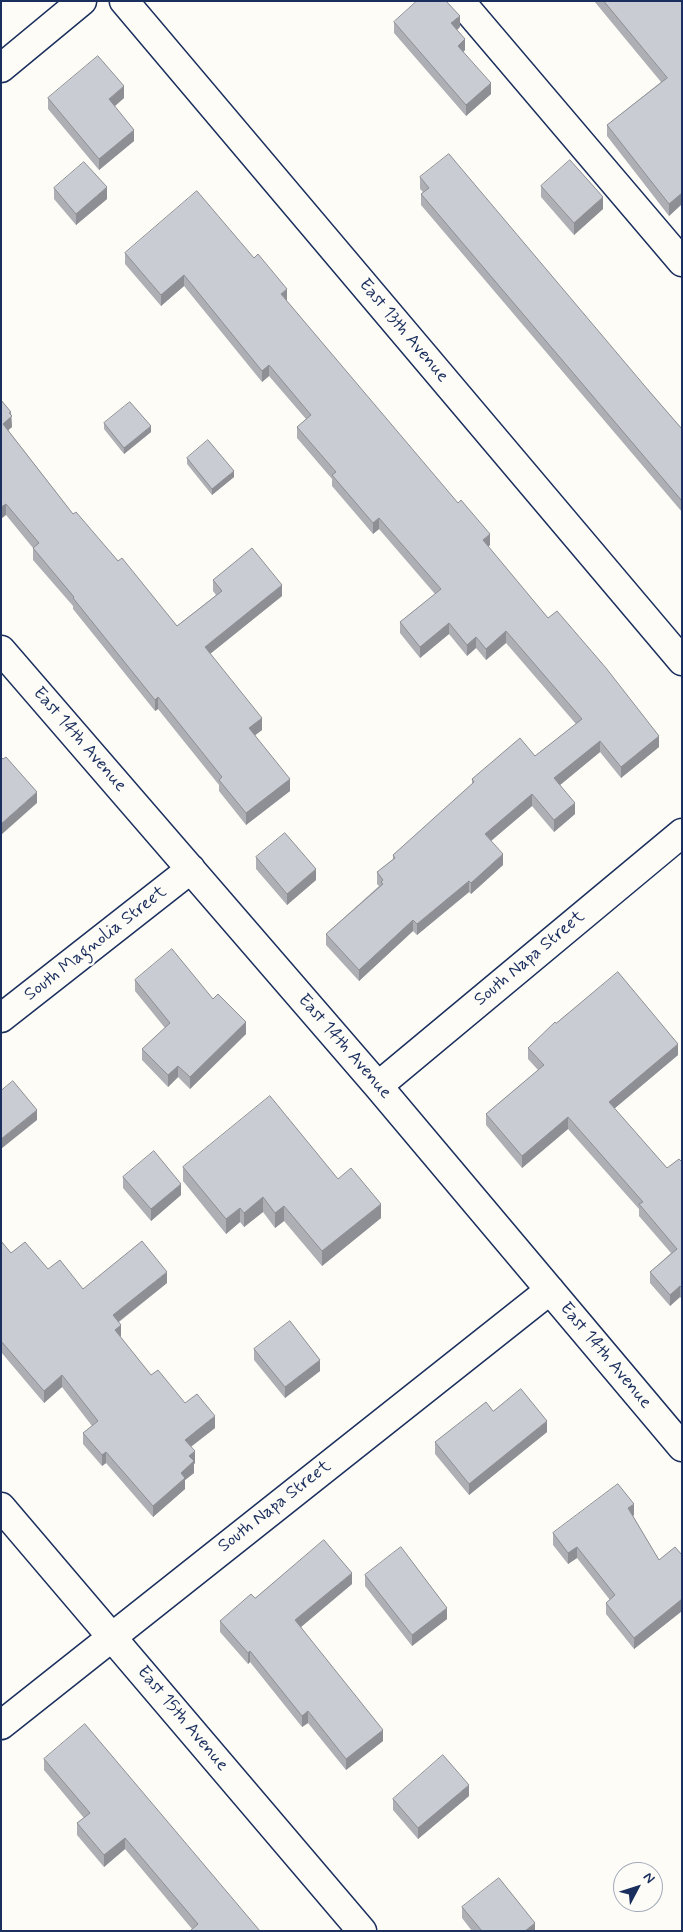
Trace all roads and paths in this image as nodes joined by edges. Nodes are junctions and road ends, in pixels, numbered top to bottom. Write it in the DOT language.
graph roads {
  1 [pos="82,1"];
  2 [pos="124,1"];
  3 [pos="460,1"];
  4 [pos="1,68"];
  5 [pos="682,262"];
  6 [pos="1,650"];
  7 [pos="682,661"];
  8 [pos="682,833"];
  9 [pos="191,869"];
  10 [pos="1,1018"];
  11 [pos="378,1086"];
  12 [pos="550,1290"];
  13 [pos="682,1447"];
  14 [pos="1,1506"];
  15 [pos="112,1636"];
  16 [pos="1,1725"];
  17 [pos="362,1931"];
  1 -- 4 [label="street"];
  2 -- 7 [label="street, East 13th Avenue"];
  3 -- 5 [label="street"];
  6 -- 9 [label="street, East 14th Avenue"];
  8 -- 11 [label="street, South Napa Street"];
  9 -- 10 [label="street, South Magnolia Street"];
  9 -- 11 [label="street, East 14th Avenue"];
  11 -- 12 [label="street, East 14th Avenue"];
  12 -- 13 [label="street, East 14th Avenue"];
  12 -- 15 [label="street, South Napa Street"];
  14 -- 15 [label="street, East 15th Avenue"];
  15 -- 16 [label="street, South Napa Street"];
  15 -- 17 [label="street, East 15th Avenue"];
}
